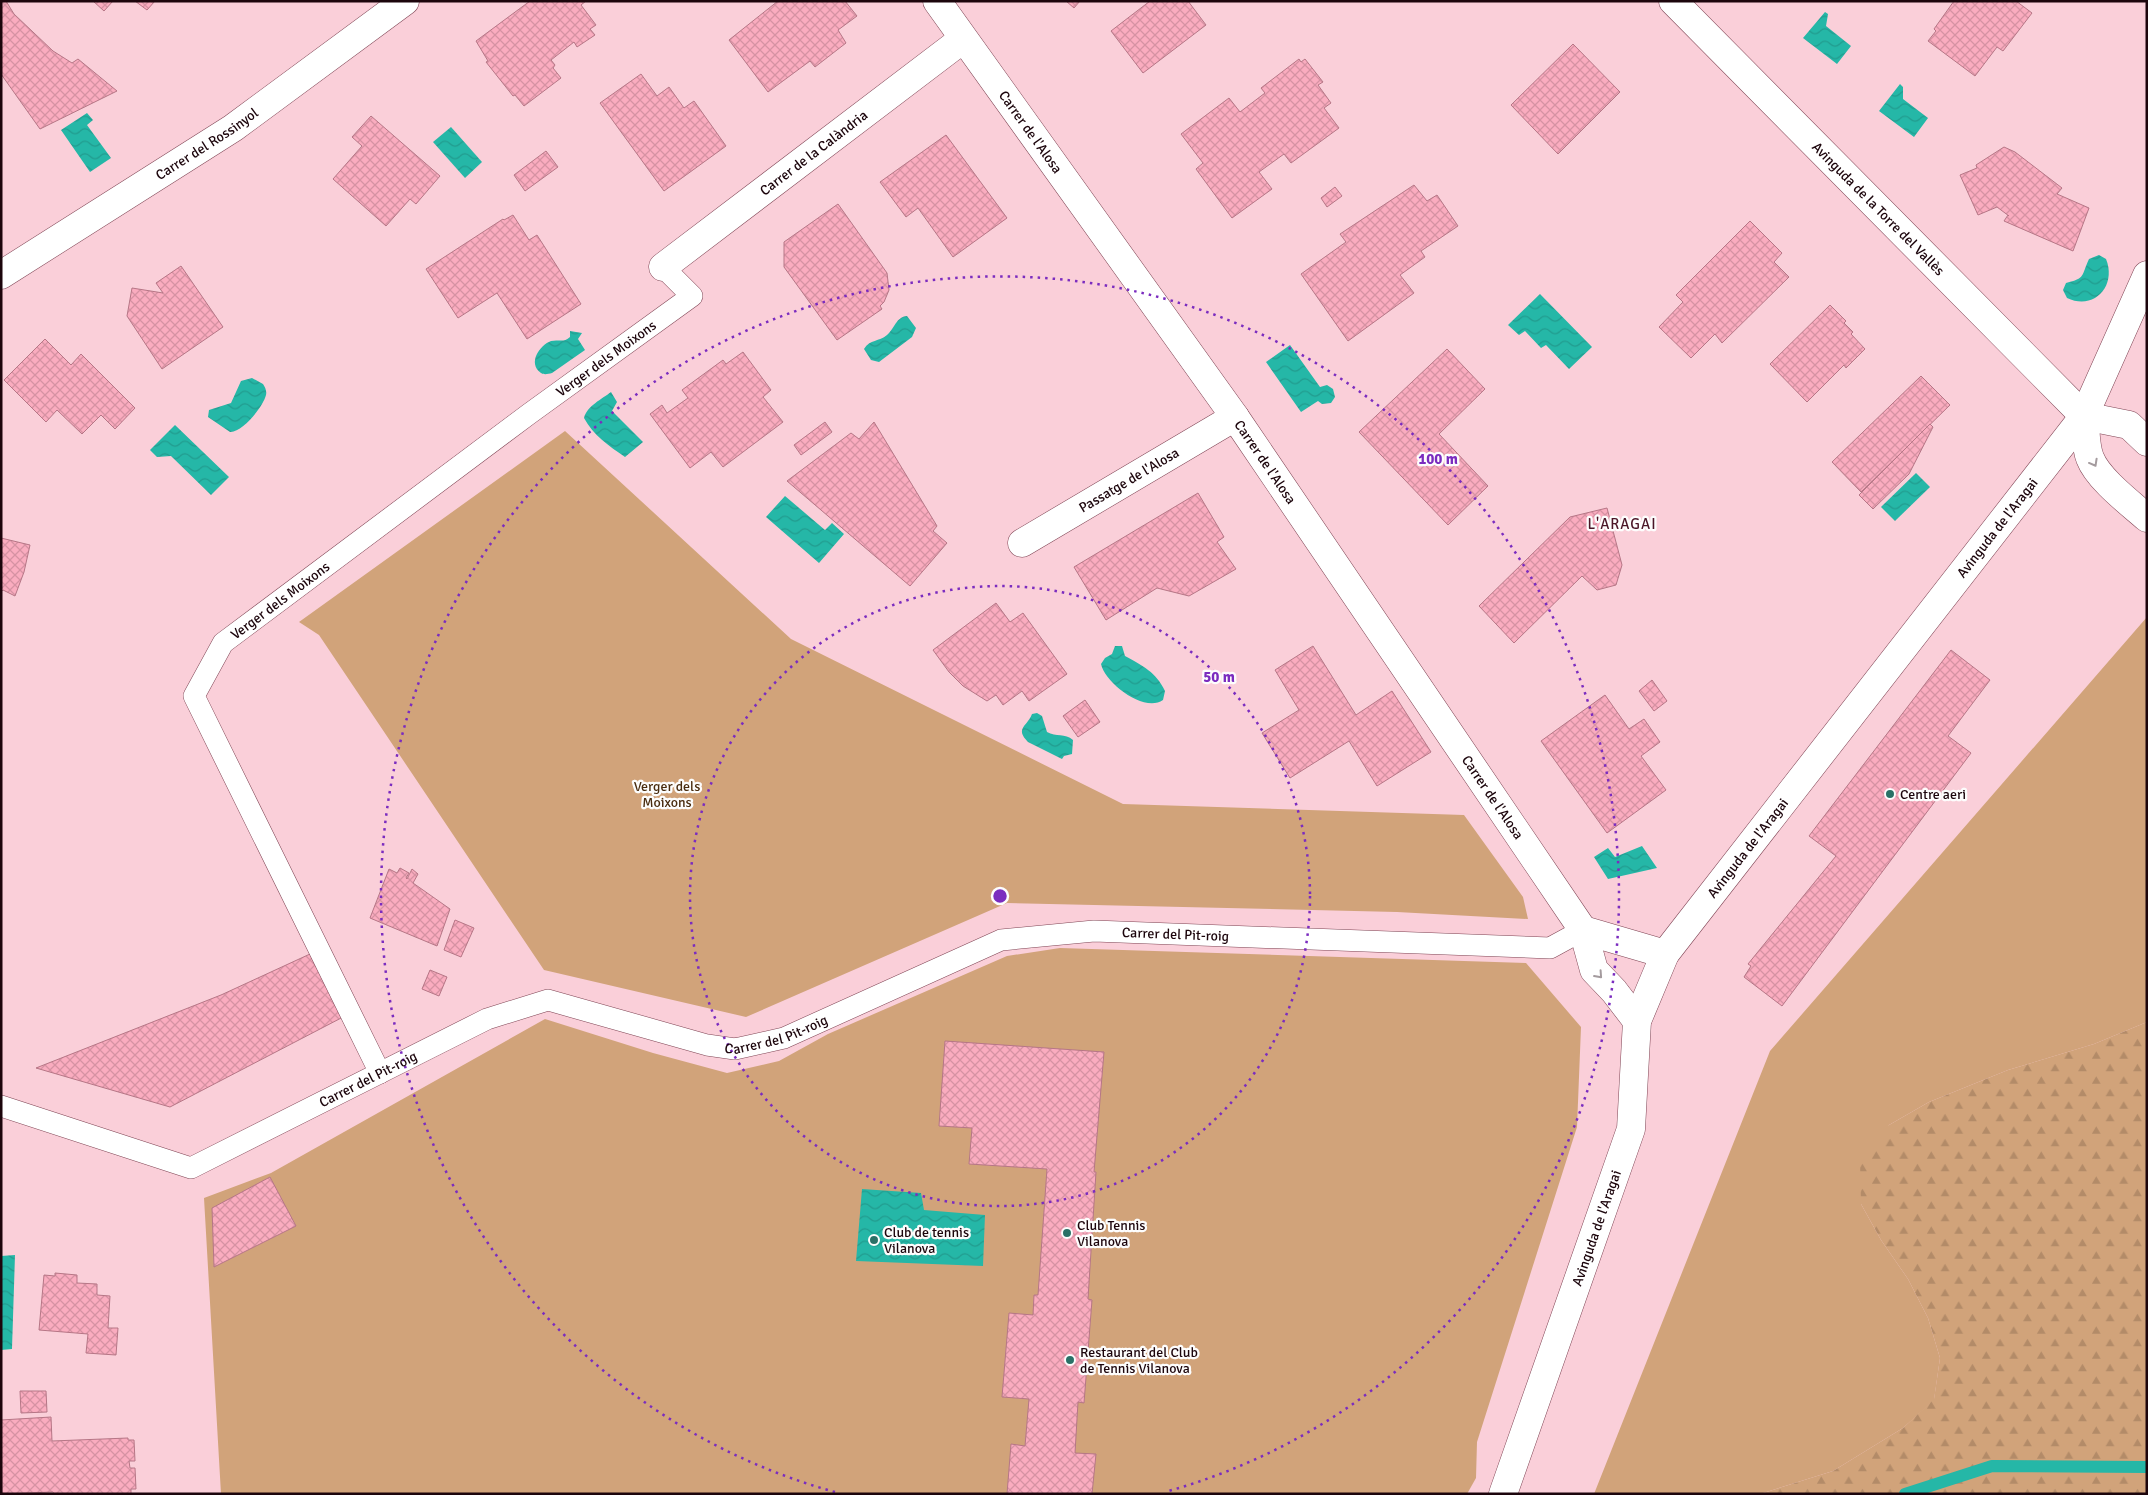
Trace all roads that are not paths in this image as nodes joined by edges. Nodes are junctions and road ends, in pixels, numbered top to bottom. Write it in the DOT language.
graph roads {
  1 [pos="405,1"];
  2 [pos="937,1"];
  3 [pos="1673,1"];
  4 [pos="963,39"];
  5 [pos="662,267"];
  6 [pos="1,275"];
  7 [pos="2147,275"];
  8 [pos="2084,416"];
  9 [pos="1235,417"];
  10 [pos="2147,442"];
  11 [pos="2147,518"];
  12 [pos="1022,543"];
  13 [pos="1583,930"];
  14 [pos="1665,954"];
  15 [pos="1637,1021"];
  16 [pos="380,1073"];
  17 [pos="1,1106"];
  18 [pos="1503,1494"];
  1 -- 6 [label="street, Carrer del Rossinyol"];
  2 -- 4 [label="street, Carrer de l'Alosa"];
  3 -- 8 [label="street, Avinguda de la Torre del Vallès"];
  4 -- 5 [label="street, Carrer de la Calàndria"];
  4 -- 9 [label="street, Carrer de l'Alosa"];
  5 -- 16 [label="lane, Verger dels Moixons"];
  7 -- 8 [label="street, Avinguda de l'Aragai"];
  8 -- 10 [label="street"];
  8 -- 11 [label="street, one-way"];
  8 -- 14 [label="street, Avinguda de l'Aragai"];
  9 -- 12 [label="street, Passatge de l'Alosa"];
  9 -- 13 [label="street, Carrer de l'Alosa"];
  13 -- 14 [label="street"];
  13 -- 15 [label="street, Carrer de l'Alosa, one-way"];
  13 -- 16 [label="lane, Carrer del Pit-roig"];
  14 -- 15 [label="street, Avinguda de l'Aragai"];
  15 -- 18 [label="street, Avinguda de l'Aragai"];
  16 -- 17 [label="lane, Carrer del Pit-roig"];
}
